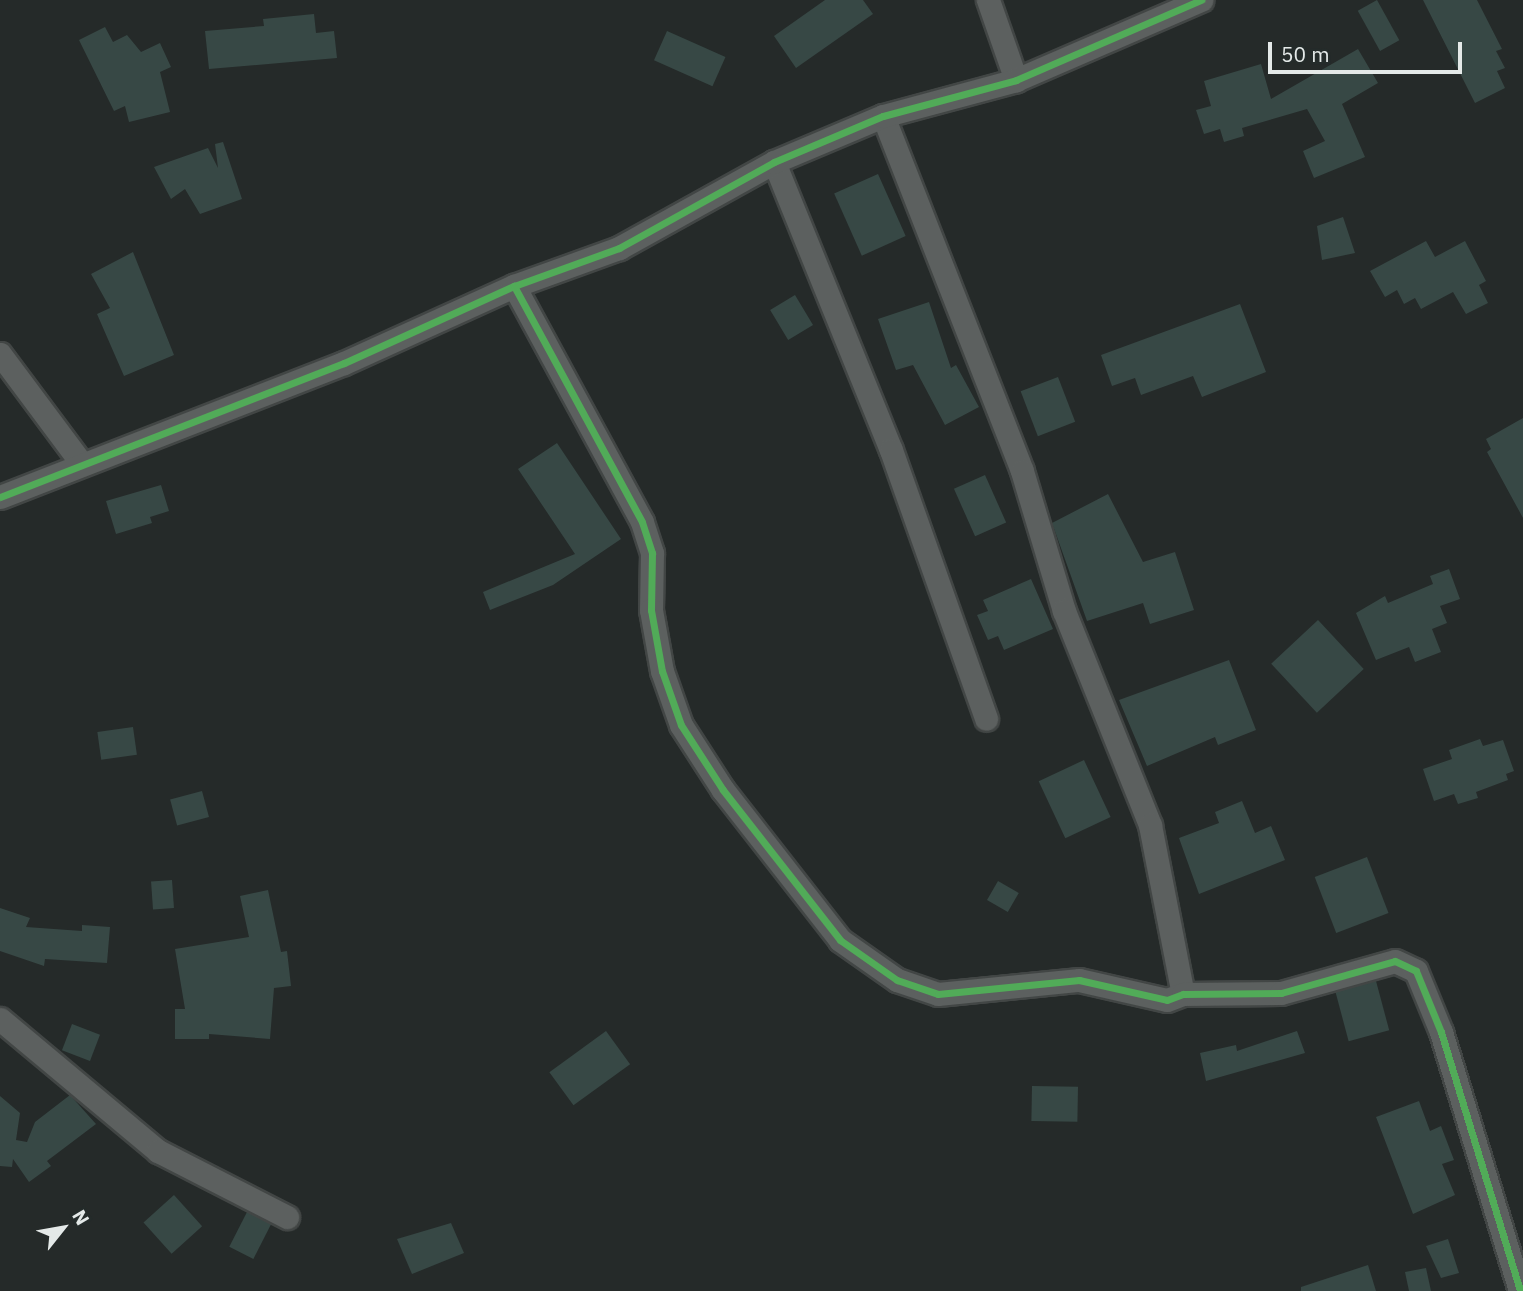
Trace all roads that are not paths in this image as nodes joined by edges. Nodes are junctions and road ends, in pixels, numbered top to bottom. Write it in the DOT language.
graph roads {
  1 [pos="988,0"];
  2 [pos="1201,0"];
  3 [pos="1016,80"];
  4 [pos="883,116"];
  5 [pos="774,162"];
  6 [pos="514,286"];
  7 [pos="0,354"];
  8 [pos="82,464"];
  9 [pos="0,497"];
  10 [pos="986,719"];
  11 [pos="1183,994"];
  12 [pos="0,1019"];
  13 [pos="287,1217"];
  14 [pos="1520,1291"];
  1 -- 3 [label="street"];
  2 -- 3 [label="street"];
  3 -- 4 [label="street"];
  4 -- 5 [label="street"];
  4 -- 11 [label="street"];
  5 -- 6 [label="street"];
  5 -- 10 [label="street"];
  6 -- 8 [label="street"];
  6 -- 11 [label="street"];
  7 -- 8 [label="street"];
  8 -- 9 [label="street"];
  11 -- 14 [label="street"];
  12 -- 13 [label="street"];
}
